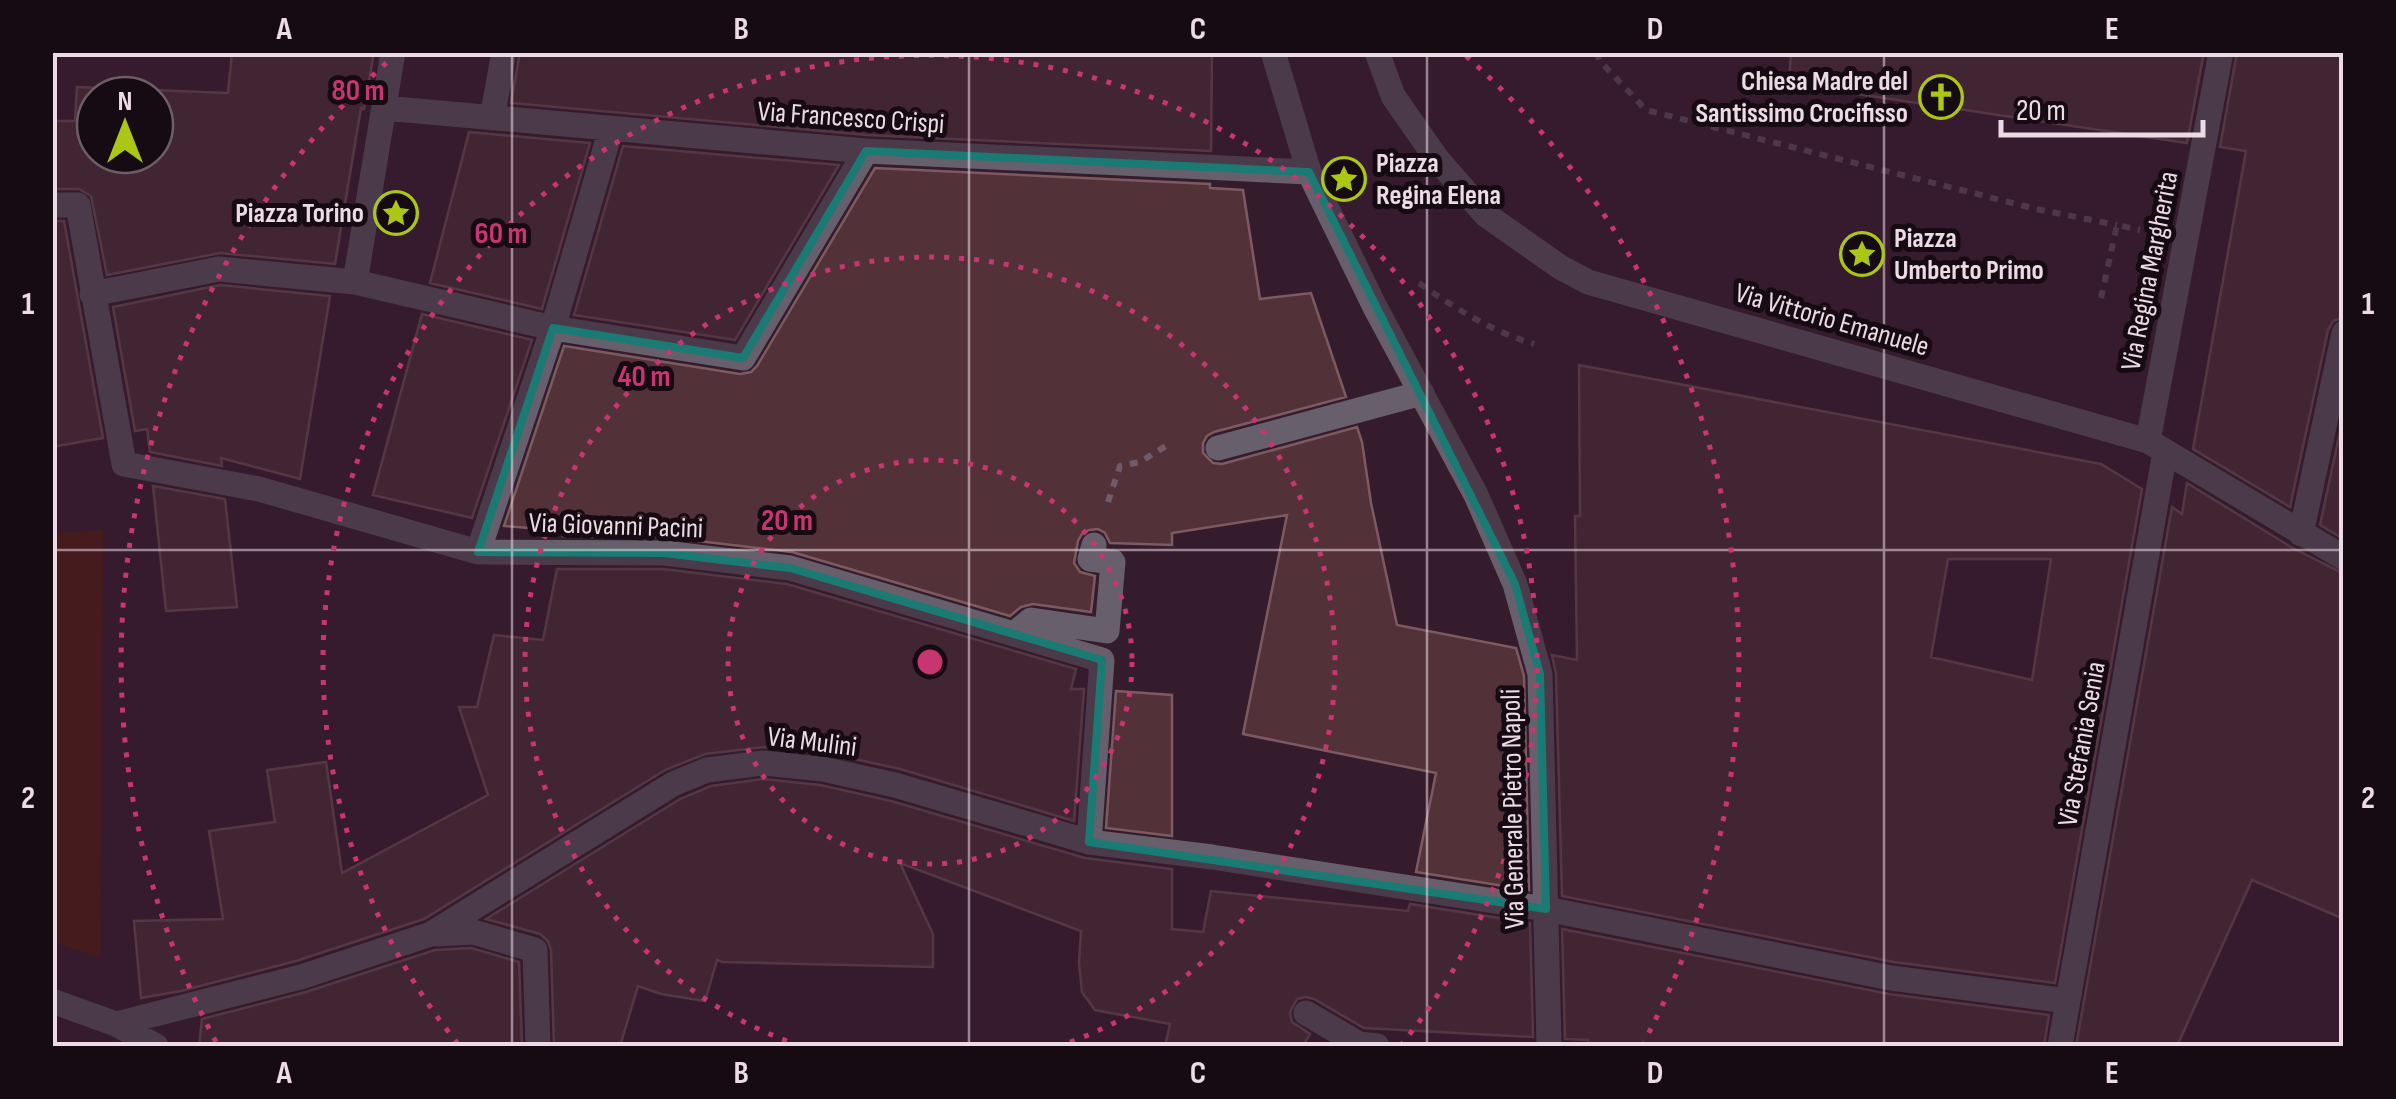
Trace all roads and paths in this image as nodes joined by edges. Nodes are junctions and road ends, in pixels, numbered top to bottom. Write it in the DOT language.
graph roads {
  1 [pos="393,52"];
  2 [pos="504,52"];
  3 [pos="1274,52"];
  4 [pos="1376,52"];
  5 [pos="1597,52"];
  6 [pos="2221,52"];
  7 [pos="385,97"];
  8 [pos="482,117"];
  9 [pos="612,129"];
  10 [pos="866,151"];
  11 [pos="1309,172"];
  12 [pos="52,204"];
  13 [pos="2117,226"];
  14 [pos="2186,240"];
  15 [pos="343,280"];
  16 [pos="1418,283"];
  17 [pos="92,294"];
  18 [pos="2102,298"];
  19 [pos="553,328"];
  20 [pos="2344,333"];
  21 [pos="1534,344"];
  22 [pos="1422,393"];
  23 [pos="2156,447"];
  24 [pos="1218,448"];
  25 [pos="2301,534"];
  26 [pos="1094,546"];
  27 [pos="478,552"];
  28 [pos="2344,558"];
  29 [pos="1014,634"];
  30 [pos="1089,842"];
  31 [pos="1546,909"];
  32 [pos="431,934"];
  33 [pos="52,1002"];
  34 [pos="2068,1002"];
  35 [pos="1306,1013"];
  36 [pos="116,1024"];
  37 [pos="156,1046"];
  38 [pos="538,1046"];
  39 [pos="1378,1046"];
  40 [pos="1549,1046"];
  41 [pos="2060,1046"];
  1 -- 7 [label="street"];
  2 -- 8 [label="street"];
  3 -- 11 [label="street, Via Generale Pietro Napoli"];
  4 -- 23 [label="street, Via Vittorio Emanuele"];
  5 -- 13 [label="path"];
  6 -- 14 [label="street, Via Regina Margherita"];
  7 -- 8 [label="street, Via Francesco Crispi"];
  7 -- 15 [label="street"];
  8 -- 9 [label="street, Via Francesco Crispi"];
  9 -- 10 [label="street, Via Francesco Crispi"];
  9 -- 19 [label="street"];
  10 -- 11 [label="street, Via Francesco Crispi"];
  10 -- 19 [label="street"];
  11 -- 22 [label="street, Via Generale Pietro Napoli"];
  12 -- 17 [label="street"];
  13 -- 14 [label="path"];
  13 -- 18 [label="path"];
  14 -- 23 [label="street, Via Regina Margherita"];
  15 -- 17 [label="street"];
  15 -- 19 [label="street"];
  16 -- 21 [label="path"];
  17 -- 27 [label="street, Via Giovanni Pacini"];
  19 -- 27 [label="street"];
  20 -- 25 [label="street"];
  22 -- 24 [label="street"];
  22 -- 31 [label="street, Via Generale Pietro Napoli"];
  23 -- 25 [label="street, Via Vittorio Emanuele"];
  23 -- 34 [label="street, Via Stefania Senia"];
  24 -- 26 [label="path"];
  25 -- 28 [label="street, Via Vittorio Emanuele"];
  26 -- 29 [label="street"];
  27 -- 29 [label="street, Via Giovanni Pacini"];
  29 -- 30 [label="street, Via Giovanni Pacini"];
  30 -- 31 [label="street, Via Mulini"];
  30 -- 32 [label="street, Via Mulini"];
  31 -- 34 [label="street, Via Mulini"];
  31 -- 40 [label="street, Via Generale Pietro Napoli"];
  32 -- 36 [label="street, Via Mulini"];
  32 -- 38 [label="street"];
  33 -- 36 [label="street"];
  34 -- 41 [label="street, Via Stefania Senia"];
  35 -- 39 [label="street"];
  36 -- 37 [label="street"];
}
